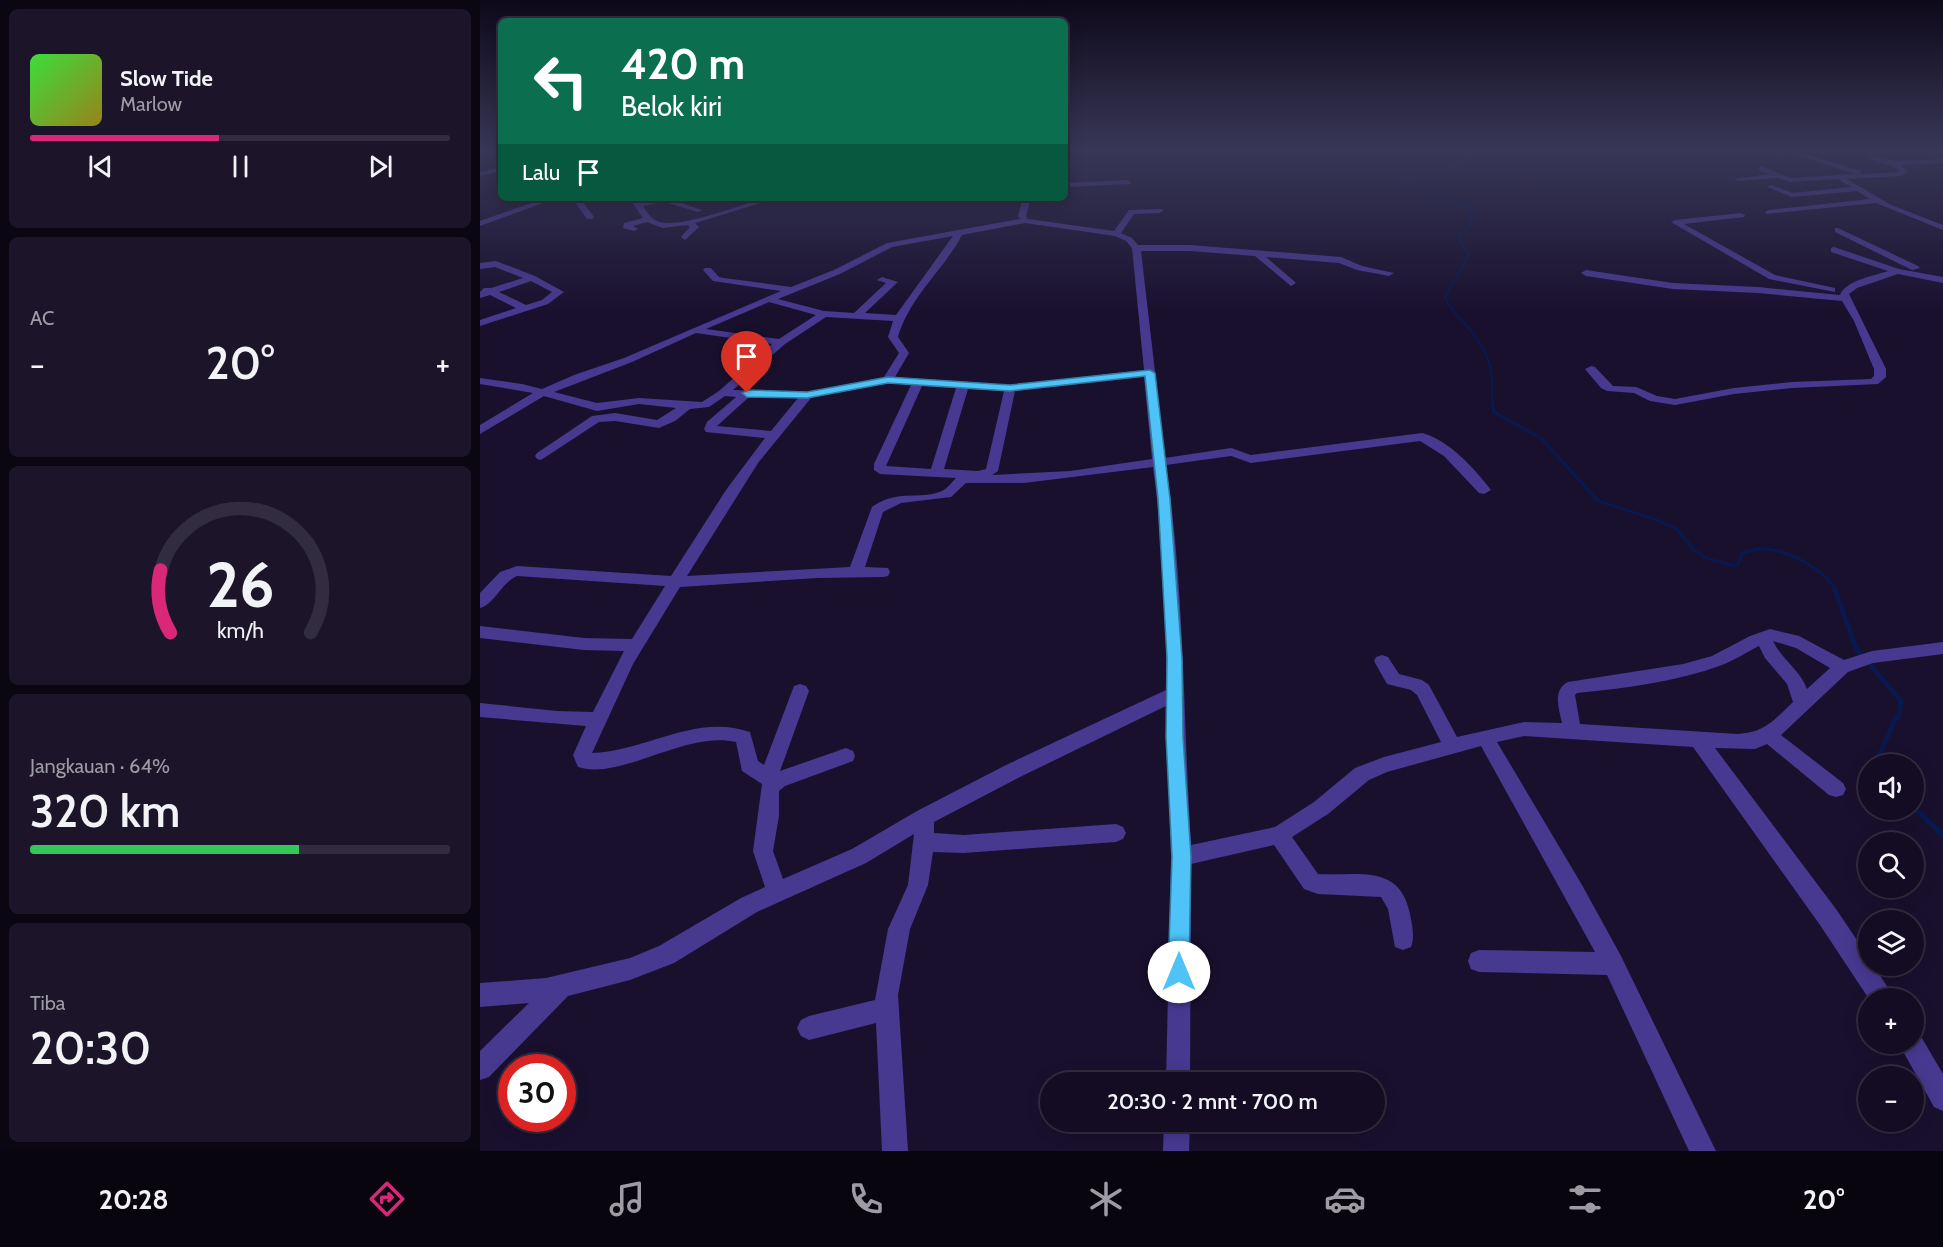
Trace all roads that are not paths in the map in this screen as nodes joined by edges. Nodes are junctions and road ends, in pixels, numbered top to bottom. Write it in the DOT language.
graph roads {
  1 [pos="534,205"];
  2 [pos="581,205"];
  3 [pos="638,205"];
  4 [pos="684,205"];
  5 [pos="750,205"];
  6 [pos="1025,205"];
  7 [pos="1840,205"];
  8 [pos="1885,205"];
  9 [pos="698,210"];
  10 [pos="1159,211"];
  11 [pos="1769,212"];
  12 [pos="1741,215"];
  13 [pos="590,218"];
  14 [pos="649,219"];
  15 [pos="1025,221"];
  16 [pos="689,222"];
  17 [pos="480,224"];
  18 [pos="1943,228"];
  19 [pos="634,229"];
  20 [pos="1838,230"];
  21 [pos="1117,233"];
  22 [pos="958,235"];
  23 [pos="685,237"];
  24 [pos="1136,248"];
  25 [pos="1834,250"];
  26 [pos="1257,253"];
  27 [pos="480,266"];
  28 [pos="708,270"];
  29 [pos="1897,271"];
  30 [pos="1389,273"];
  31 [pos="1586,273"];
  32 [pos="748,274"];
  33 [pos="532,278"];
  34 [pos="1943,279"];
  35 [pos="882,280"];
  36 [pos="1291,283"];
  37 [pos="807,285"];
  38 [pos="480,286"];
  39 [pos="795,290"];
  40 [pos="491,292"];
  41 [pos="480,295"];
  42 [pos="1844,296"];
  43 [pos="768,299"];
  44 [pos="525,308"];
  45 [pos="824,314"];
  46 [pos="855,316"];
  47 [pos="898,318"];
  48 [pos="481,322"];
  49 [pos="694,330"];
  50 [pos="781,342"];
  51 [pos="1591,369"];
  52 [pos="1150,373"];
  53 [pos="888,380"];
  54 [pos="483,381"];
  55 [pos="918,382"];
  56 [pos="963,385"];
  57 [pos="1010,388"];
  58 [pos="542,393"];
  59 [pos="723,393"];
  60 [pos="747,393"];
  61 [pos="807,395"];
  62 [pos="687,405"];
  63 [pos="480,430"];
  64 [pos="774,435"];
  65 [pos="542,456"];
  66 [pos="1159,461"];
  67 [pos="936,473"];
  68 [pos="1485,490"];
  69 [pos="856,572"];
  70 [pos="883,572"];
  71 [pos="676,582"];
  72 [pos="480,603"];
  73 [pos="480,632"];
  74 [pos="1764,638"];
  75 [pos="636,645"];
  76 [pos="1943,648"];
  77 [pos="1382,662"];
  78 [pos="1848,665"];
  79 [pos="800,691"];
  80 [pos="1175,694"];
  81 [pos="1803,704"];
  82 [pos="480,710"];
  83 [pos="598,719"];
  84 [pos="1572,731"];
  85 [pos="1769,735"];
  86 [pos="1485,737"];
  87 [pos="1699,741"];
  88 [pos="1453,747"];
  89 [pos="846,756"];
  90 [pos="772,780"];
  91 [pos="1836,789"];
  92 [pos="924,817"];
  93 [pos="1116,833"];
  94 [pos="1279,835"];
  95 [pos="924,842"];
  96 [pos="1181,857"];
  97 [pos="777,892"];
  98 [pos="1403,939"];
  99 [pos="1479,961"];
  100 [pos="1613,964"];
  101 [pos="561,987"];
  102 [pos="1876,988"];
  103 [pos="480,995"];
  104 [pos="885,1009"];
  105 [pos="810,1028"];
  106 [pos="1917,1054"];
  107 [pos="480,1068"];
  108 [pos="1178,1072"];
  109 [pos="1943,1098"];
  110 [pos="1177,1132"];
  111 [pos="895,1151"];
  112 [pos="1176,1151"];
  113 [pos="1703,1151"];
  1 -- 17 [label="street"];
  2 -- 13 [label="street"];
  3 -- 14 [label="street"];
  4 -- 9 [label="street"];
  5 -- 16 [label="street"];
  6 -- 15 [label="street"];
  7 -- 11 [label="street"];
  8 -- 18 [label="street"];
  10 -- 21 [label="street"];
  12 -- 42 [label="street"];
  14 -- 16 [label="street"];
  14 -- 19 [label="street"];
  15 -- 21 [label="street"];
  15 -- 22 [label="street"];
  16 -- 23 [label="street"];
  20 -- 34 [label="street"];
  21 -- 24 [label="street"];
  22 -- 37 [label="street"];
  22 -- 47 [label="street"];
  24 -- 26 [label="street"];
  24 -- 52 [label="street"];
  25 -- 29 [label="street"];
  26 -- 30 [label="street"];
  26 -- 36 [label="street"];
  27 -- 33 [label="street"];
  28 -- 39 [label="street"];
  29 -- 34 [label="street"];
  29 -- 42 [label="street"];
  31 -- 42 [label="street"];
  32 -- 37 [label="street"];
  33 -- 40 [label="street"];
  33 -- 44 [label="street"];
  35 -- 46 [label="street"];
  37 -- 39 [label="street"];
  38 -- 40 [label="street"];
  39 -- 43 [label="street"];
  40 -- 41 [label="street"];
  40 -- 44 [label="street"];
  42 -- 51 [label="street"];
  43 -- 45 [label="street"];
  43 -- 49 [label="street"];
  44 -- 48 [label="street"];
  45 -- 46 [label="street"];
  45 -- 50 [label="street"];
  46 -- 47 [label="street"];
  47 -- 53 [label="street"];
  49 -- 50 [label="street"];
  49 -- 58 [label="street"];
  50 -- 59 [label="street"];
  52 -- 57 [label="street"];
  52 -- 66 [label="street"];
  53 -- 55 [label="street"];
  53 -- 61 [label="street"];
  54 -- 58 [label="street"];
  55 -- 56 [label="street"];
  55 -- 67 [label="street"];
  56 -- 57 [label="street"];
  56 -- 67 [label="street"];
  57 -- 67 [label="street"];
  58 -- 62 [label="street"];
  58 -- 63 [label="street"];
  59 -- 60 [label="street"];
  59 -- 62 [label="street"];
  60 -- 61 [label="street"];
  60 -- 64 [label="street"];
  61 -- 64 [label="street"];
  62 -- 65 [label="street"];
  64 -- 71 [label="street"];
  66 -- 68 [label="street"];
  66 -- 69 [label="street"];
  66 -- 80 [label="street"];
  69 -- 70 [label="street"];
  69 -- 71 [label="street"];
  71 -- 72 [label="street"];
  71 -- 75 [label="street"];
  73 -- 75 [label="street"];
  74 -- 78 [label="street"];
  74 -- 81 [label="street"];
  74 -- 84 [label="street"];
  75 -- 83 [label="street"];
  76 -- 78 [label="street"];
  77 -- 88 [label="street"];
  78 -- 81 [label="street"];
  79 -- 90 [label="street"];
  80 -- 92 [label="street"];
  80 -- 96 [label="street"];
  81 -- 85 [label="street"];
  82 -- 83 [label="street"];
  83 -- 90 [label="street"];
  84 -- 86 [label="street"];
  84 -- 87 [label="street"];
  85 -- 87 [label="street"];
  85 -- 91 [label="street"];
  86 -- 88 [label="street"];
  86 -- 100 [label="street"];
  87 -- 102 [label="street"];
  88 -- 94 [label="street"];
  89 -- 90 [label="street"];
  90 -- 97 [label="street"];
  92 -- 95 [label="street"];
  92 -- 97 [label="street"];
  93 -- 95 [label="street"];
  94 -- 96 [label="street"];
  94 -- 98 [label="street"];
  95 -- 104 [label="street"];
  96 -- 108 [label="street"];
  97 -- 101 [label="street"];
  99 -- 100 [label="street"];
  100 -- 113 [label="street"];
  101 -- 103 [label="street"];
  101 -- 107 [label="street"];
  104 -- 105 [label="street"];
  104 -- 111 [label="street"];
  106 -- 109 [label="street"];
  110 -- 112 [label="street"];
}
